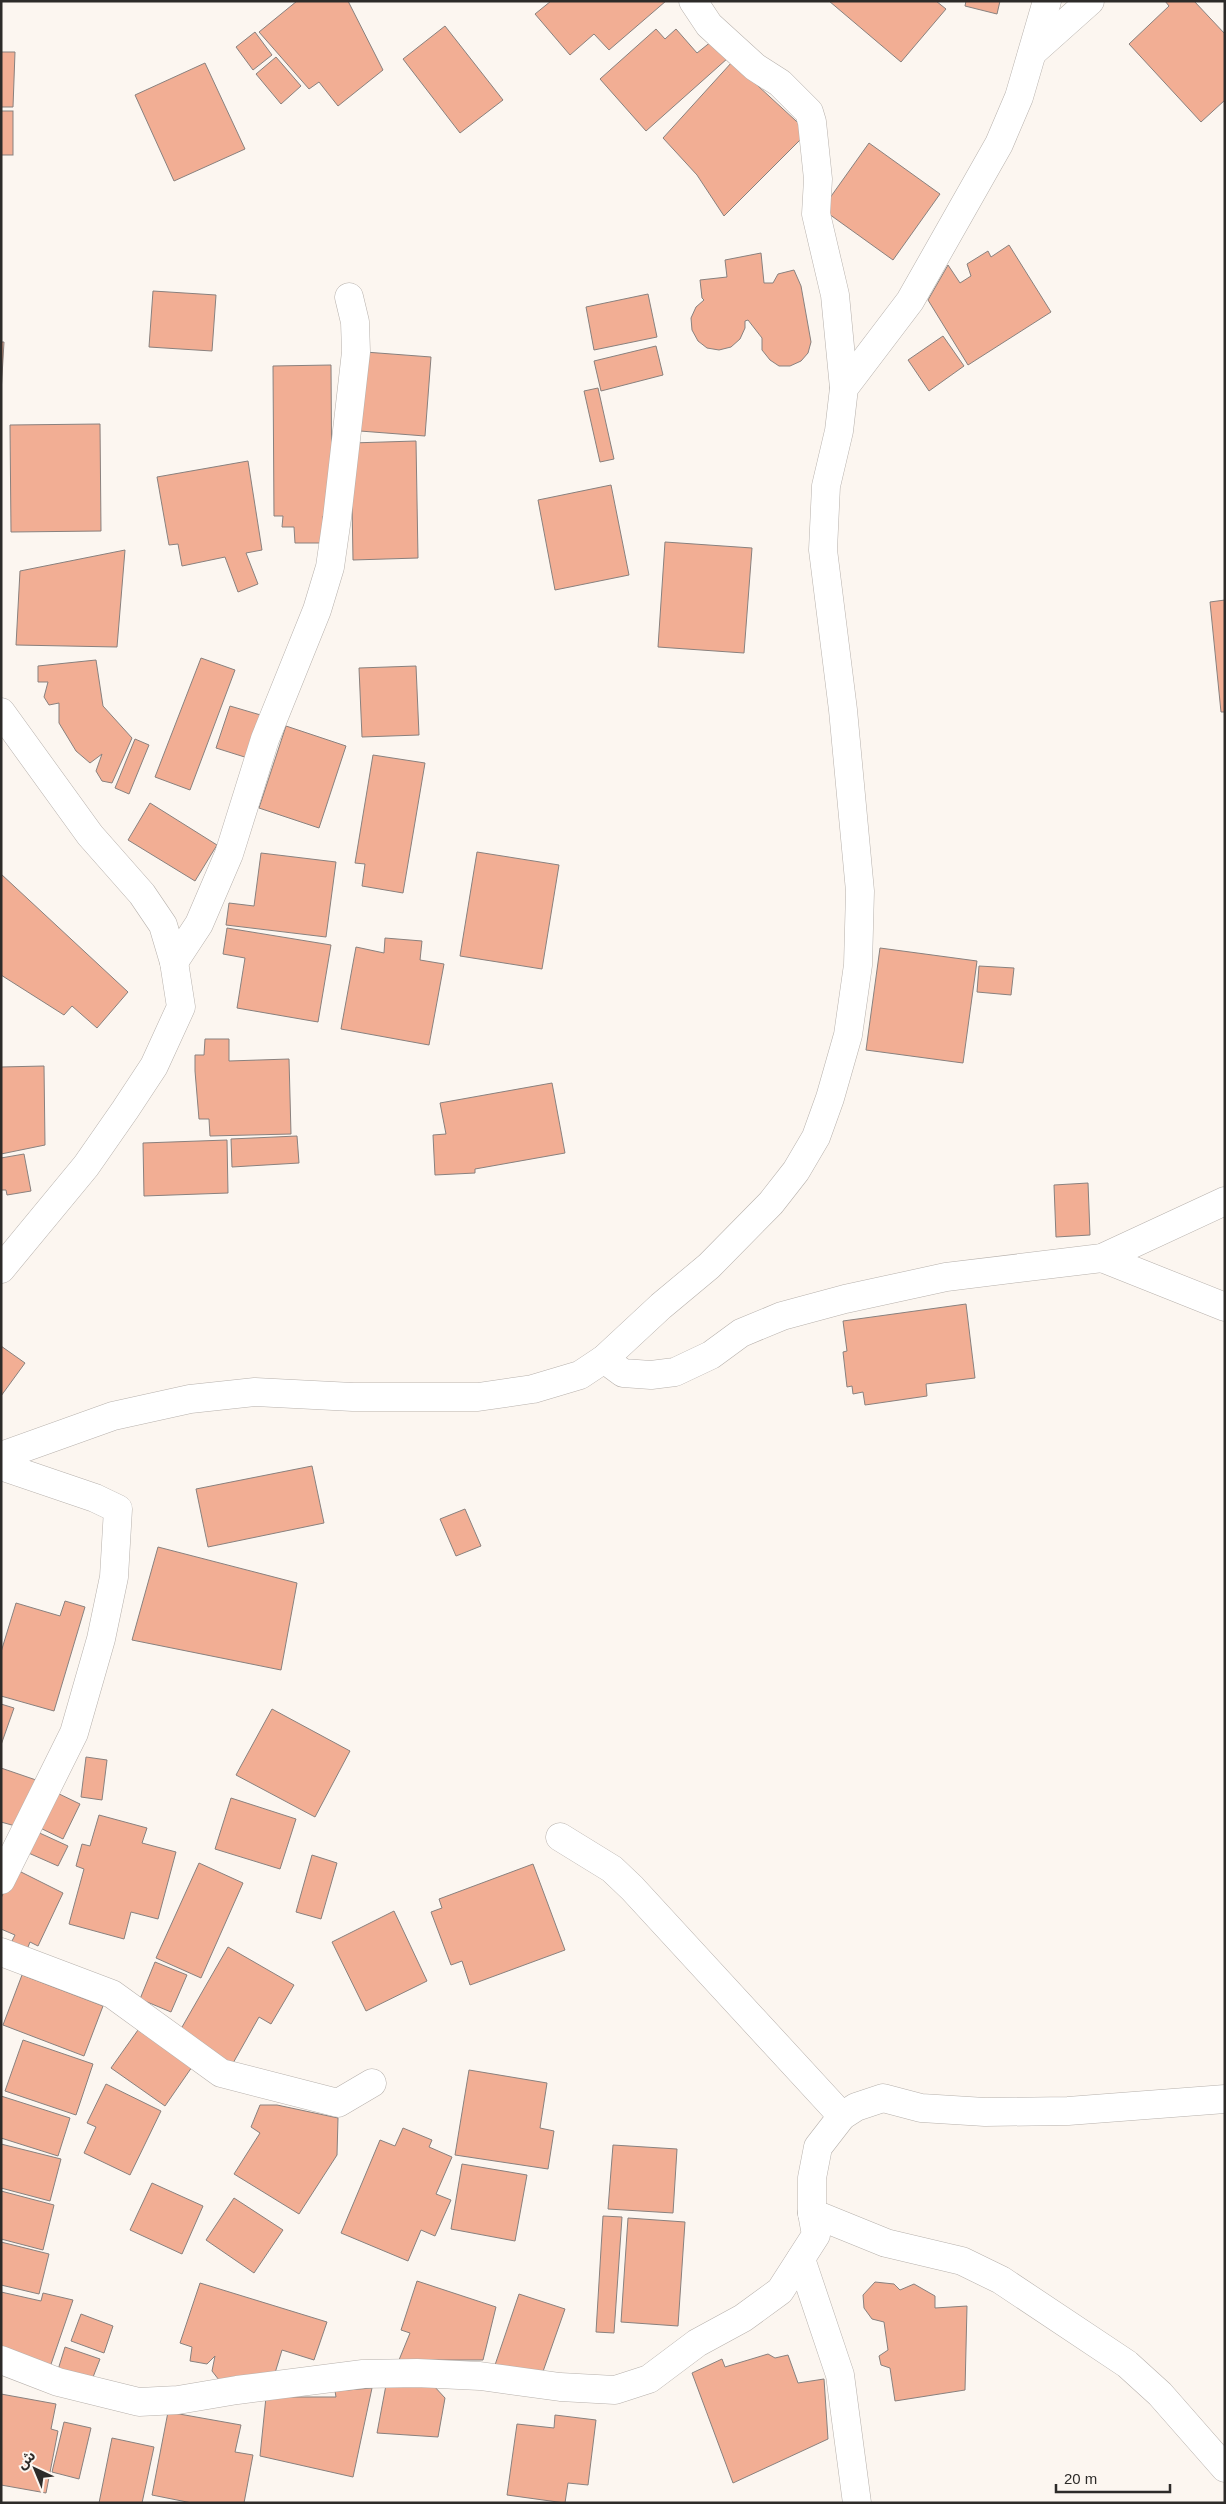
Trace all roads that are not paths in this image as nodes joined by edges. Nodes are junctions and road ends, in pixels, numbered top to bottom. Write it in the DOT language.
graph roads {
  1 [pos="693,1"];
  2 [pos="1046,1"];
  3 [pos="1090,1"];
  4 [pos="1034,51"];
  5 [pos="349,298"];
  6 [pos="844,388"];
  7 [pos="1,712"];
  8 [pos="174,962"];
  9 [pos="1225,1201"];
  10 [pos="1102,1258"];
  11 [pos="1,1269"];
  12 [pos="1225,1307"];
  13 [pos="604,1359"];
  14 [pos="1,1456"];
  15 [pos="1,1466"];
  16 [pos="560,1837"];
  17 [pos="1,1880"];
  18 [pos="1,1952"];
  19 [pos="372,2083"];
  20 [pos="1225,2099"];
  21 [pos="842,2116"];
  22 [pos="812,2213"];
  23 [pos="801,2260"];
  24 [pos="1,2360"];
  25 [pos="1225,2468"];
  26 [pos="856,2503"];
  1 -- 6 [label="street"];
  2 -- 4 [label="street"];
  3 -- 4 [label="street"];
  4 -- 6 [label="street"];
  5 -- 8 [label="street"];
  6 -- 13 [label="street"];
  7 -- 8 [label="street"];
  8 -- 11 [label="street"];
  9 -- 10 [label="street"];
  10 -- 12 [label="street"];
  10 -- 13 [label="street"];
  13 -- 14 [label="street"];
  15 -- 17 [label="street"];
  16 -- 21 [label="street"];
  18 -- 19 [label="street"];
  20 -- 21 [label="street"];
  21 -- 22 [label="street"];
  22 -- 23 [label="street"];
  22 -- 25 [label="street"];
  23 -- 24 [label="street"];
  23 -- 26 [label="street"];
}
